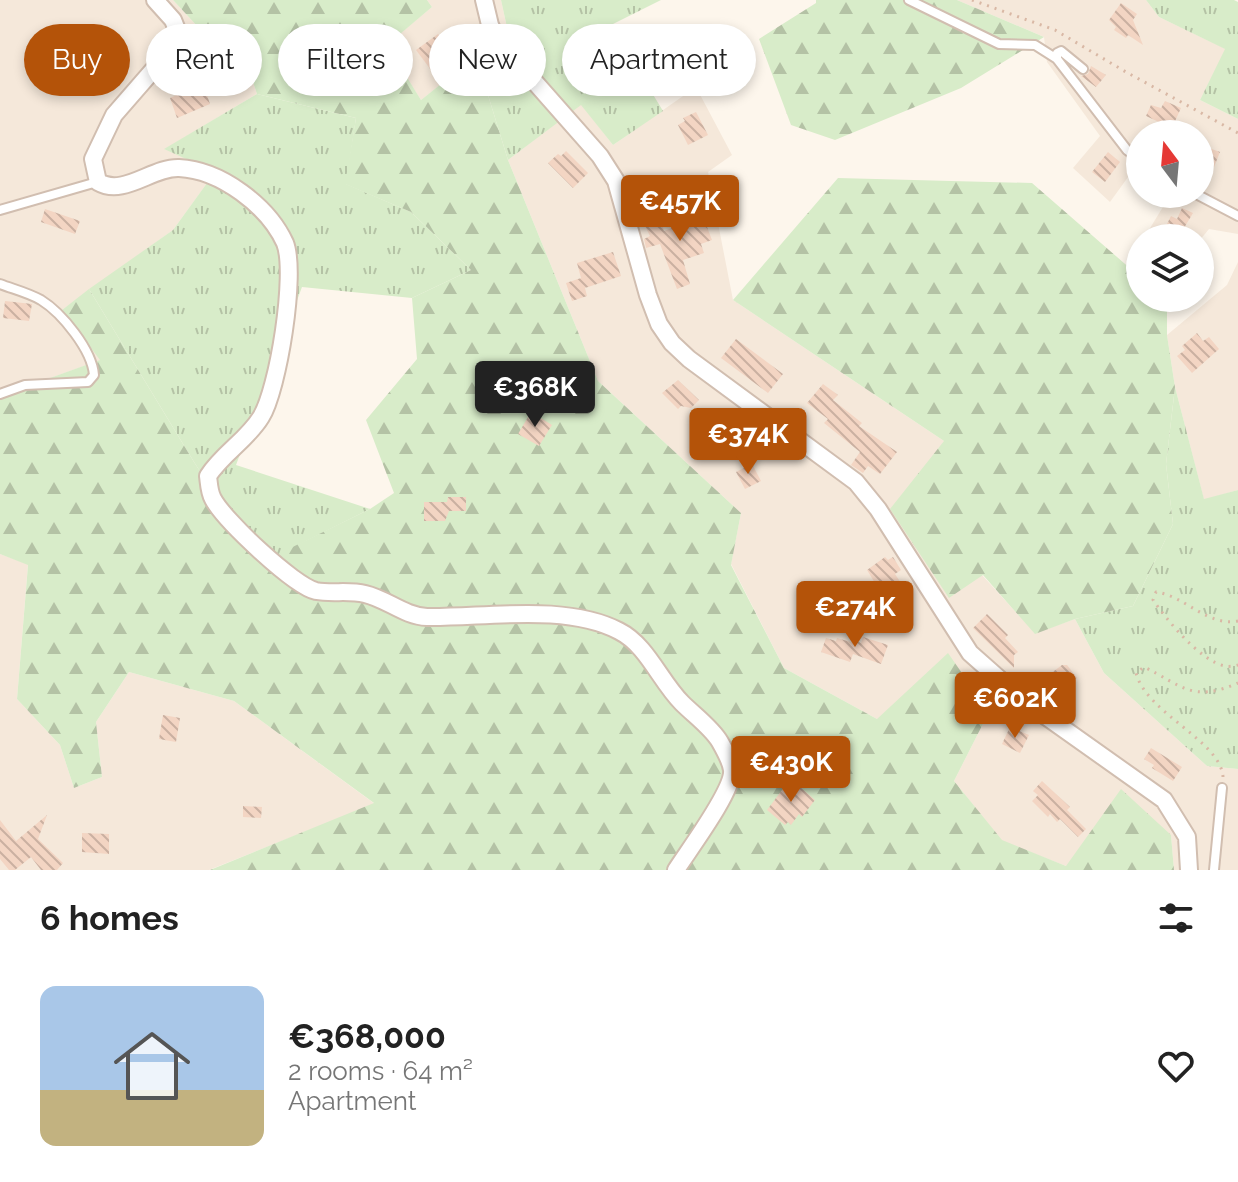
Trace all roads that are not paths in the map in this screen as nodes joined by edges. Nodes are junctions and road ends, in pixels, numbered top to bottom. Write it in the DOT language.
graph roads {
  1 [pos="155,0"];
  2 [pos="484,0"];
  3 [pos="909,0"];
  4 [pos="1057,59"];
  5 [pos="1083,69"];
  6 [pos="1126,149"];
  7 [pos="98,182"];
  8 [pos="1214,203"];
  9 [pos="0,210"];
  10 [pos="1238,216"];
  11 [pos="0,284"];
  12 [pos="0,394"];
  13 [pos="1222,788"];
  14 [pos="676,870"];
  15 [pos="1189,870"];
  16 [pos="1214,870"];
  1 -- 7 [label="street"];
  2 -- 15 [label="street"];
  3 -- 4 [label="lane"];
  4 -- 5 [label="lane"];
  4 -- 6 [label="lane"];
  7 -- 9 [label="lane"];
  7 -- 14 [label="street"];
  8 -- 10 [label="lane"];
  11 -- 12 [label="lane"];
  13 -- 16 [label="lane"];
}
